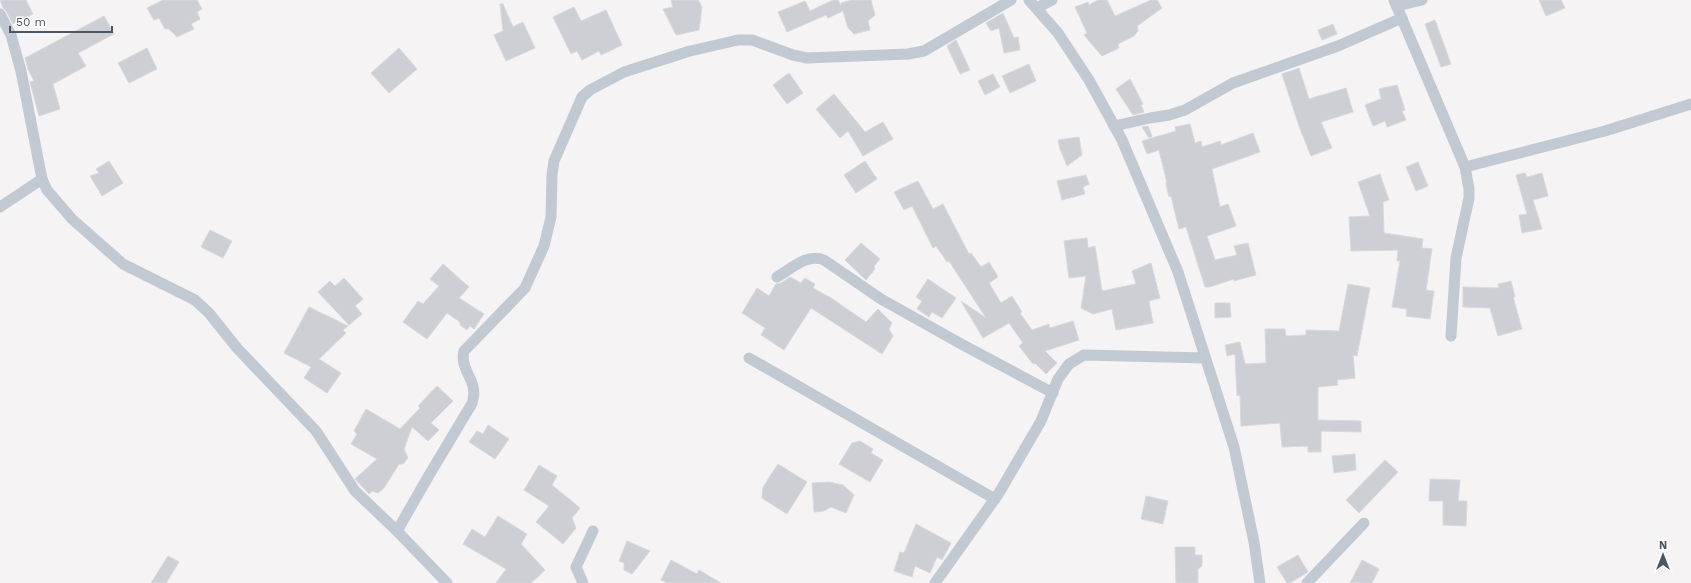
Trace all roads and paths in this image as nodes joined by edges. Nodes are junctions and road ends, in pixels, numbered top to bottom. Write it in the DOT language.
graph roads {
  1 [pos="1011,0"];
  2 [pos="1052,0"];
  3 [pos="1422,0"];
  4 [pos="1396,3"];
  5 [pos="1033,4"];
  6 [pos="0,14"];
  7 [pos="1402,18"];
  8 [pos="1691,104"];
  9 [pos="1114,126"];
  10 [pos="1465,167"];
  11 [pos="42,179"];
  12 [pos="0,207"];
  13 [pos="777,277"];
  14 [pos="1451,336"];
  15 [pos="749,358"];
  16 [pos="1205,358"];
  17 [pos="1053,393"];
  18 [pos="995,499"];
  19 [pos="1364,523"];
  20 [pos="397,530"];
  21 [pos="593,530"];
  22 [pos="447,583"];
  23 [pos="583,583"];
  24 [pos="935,583"];
  25 [pos="1260,583"];
  26 [pos="1307,583"];
  1 -- 20 [label="street"];
  2 -- 5 [label="street"];
  3 -- 4 [label="street"];
  4 -- 7 [label="street"];
  5 -- 9 [label="street"];
  6 -- 11 [label="street"];
  7 -- 9 [label="street"];
  7 -- 10 [label="street"];
  8 -- 10 [label="street"];
  9 -- 16 [label="street"];
  10 -- 14 [label="street"];
  11 -- 12 [label="street"];
  11 -- 20 [label="street"];
  13 -- 17 [label="street"];
  15 -- 18 [label="street"];
  16 -- 17 [label="street"];
  16 -- 25 [label="street"];
  17 -- 18 [label="street"];
  18 -- 24 [label="street"];
  19 -- 26 [label="street"];
  20 -- 22 [label="street"];
  21 -- 23 [label="street"];
}
